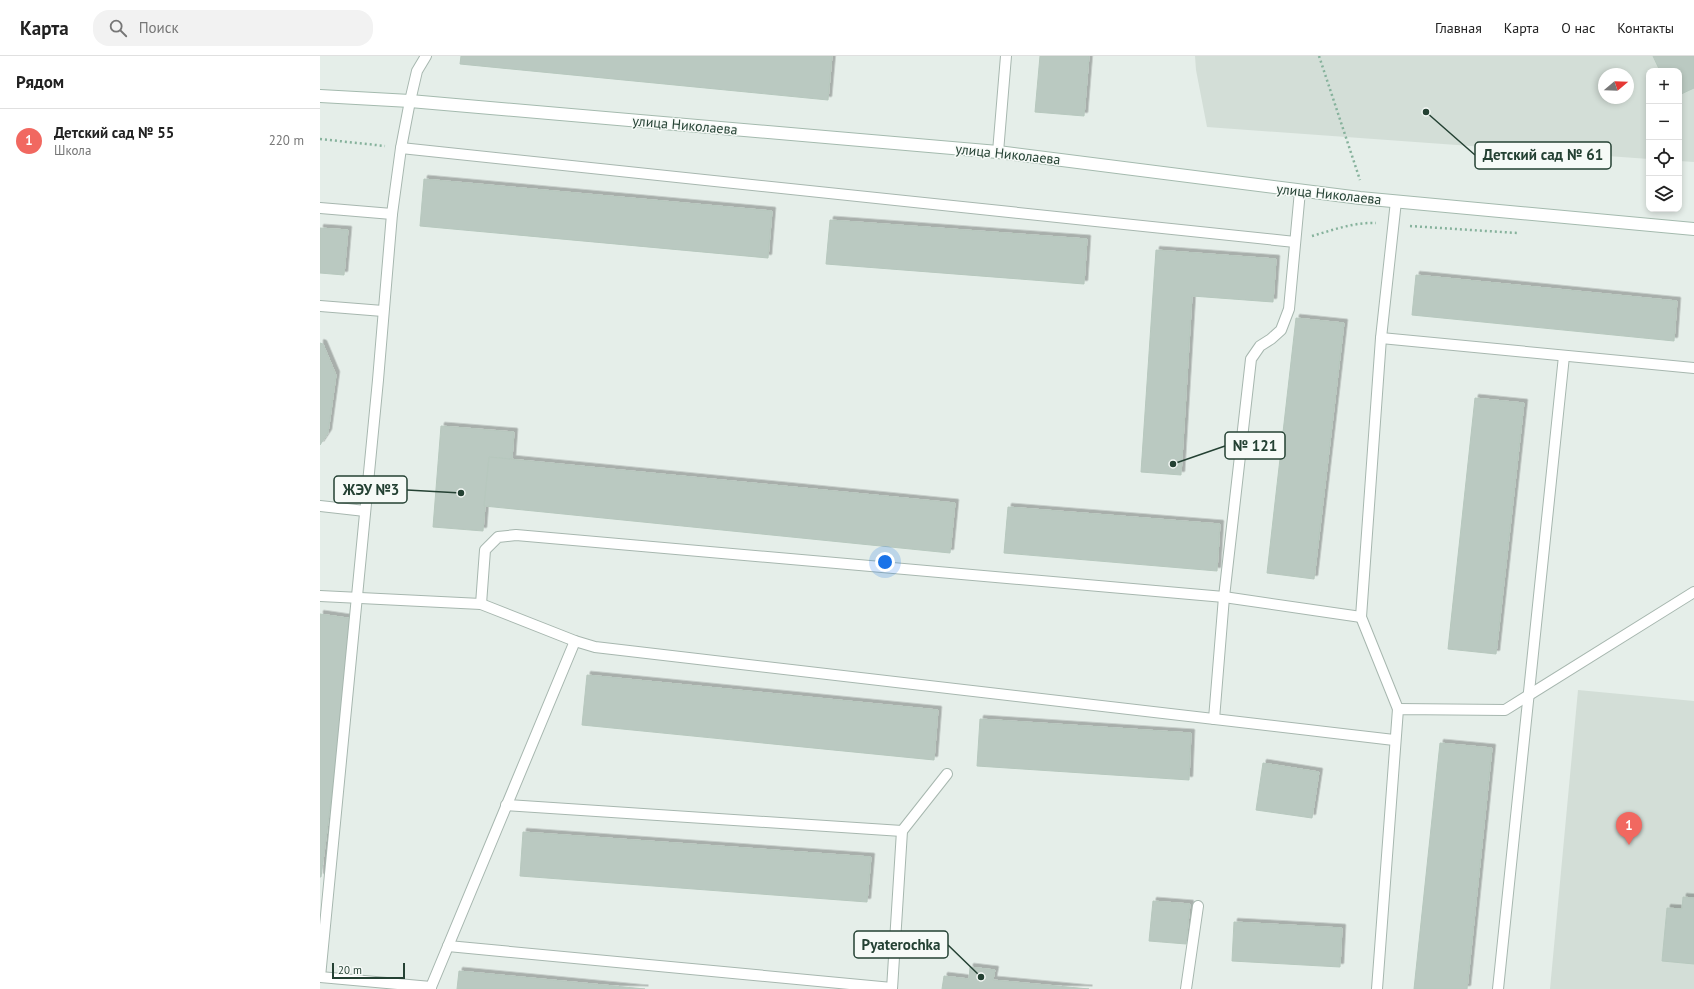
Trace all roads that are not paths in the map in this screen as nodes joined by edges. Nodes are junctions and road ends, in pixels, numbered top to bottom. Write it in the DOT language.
graph roads {
  1 [pos="426,56"];
  2 [pos="1006,56"];
  3 [pos="320,96"];
  4 [pos="410,101"];
  5 [pos="401,148"];
  6 [pos="998,152"];
  7 [pos="1300,191"];
  8 [pos="1396,201"];
  9 [pos="320,208"];
  10 [pos="392,214"];
  11 [pos="1694,229"];
  12 [pos="1295,242"];
  13 [pos="320,306"];
  14 [pos="383,311"];
  15 [pos="1381,338"];
  16 [pos="1564,356"];
  17 [pos="1694,368"];
  18 [pos="320,506"];
  19 [pos="365,511"];
  20 [pos="1694,592"];
  21 [pos="320,596"];
  22 [pos="358,597"];
  23 [pos="1224,597"];
  24 [pos="481,604"];
  25 [pos="1361,617"];
  26 [pos="575,641"];
  27 [pos="1529,695"];
  28 [pos="1398,709"];
  29 [pos="1214,719"];
  30 [pos="1394,740"];
  31 [pos="947,774"];
  32 [pos="506,805"];
  33 [pos="902,831"];
  34 [pos="1198,906"];
  35 [pos="448,946"];
  36 [pos="320,977"];
  37 [pos="431,988"];
  38 [pos="892,988"];
  39 [pos="1186,989"];
  40 [pos="1377,989"];
  41 [pos="1498,989"];
  1 -- 4 [label="lane"];
  2 -- 6 [label="lane"];
  3 -- 4 [label="main road, улица Николаева"];
  4 -- 5 [label="lane"];
  4 -- 6 [label="main road, улица Николаева"];
  5 -- 10 [label="lane"];
  5 -- 12 [label="lane"];
  6 -- 7 [label="main road, улица Николаева"];
  7 -- 8 [label="main road, улица Николаева"];
  7 -- 12 [label="lane"];
  8 -- 11 [label="main road, улица Николаева"];
  8 -- 15 [label="lane"];
  9 -- 10 [label="lane"];
  10 -- 14 [label="lane"];
  12 -- 23 [label="lane"];
  13 -- 14 [label="lane"];
  14 -- 19 [label="lane"];
  15 -- 16 [label="lane"];
  15 -- 25 [label="lane"];
  16 -- 17 [label="lane"];
  16 -- 27 [label="lane"];
  18 -- 19 [label="lane"];
  19 -- 22 [label="lane"];
  20 -- 27 [label="lane"];
  21 -- 22 [label="lane"];
  22 -- 24 [label="lane"];
  22 -- 36 [label="lane"];
  23 -- 24 [label="lane"];
  23 -- 25 [label="lane"];
  23 -- 29 [label="lane"];
  24 -- 26 [label="lane"];
  25 -- 28 [label="lane"];
  26 -- 29 [label="lane"];
  26 -- 32 [label="lane"];
  27 -- 28 [label="lane"];
  27 -- 41 [label="lane"];
  28 -- 30 [label="lane"];
  29 -- 30 [label="lane"];
  30 -- 40 [label="lane"];
  31 -- 33 [label="lane"];
  32 -- 33 [label="lane"];
  32 -- 35 [label="lane"];
  33 -- 38 [label="lane"];
  34 -- 39 [label="lane"];
  35 -- 37 [label="lane"];
  35 -- 38 [label="lane"];
  36 -- 37 [label="lane"];
}
